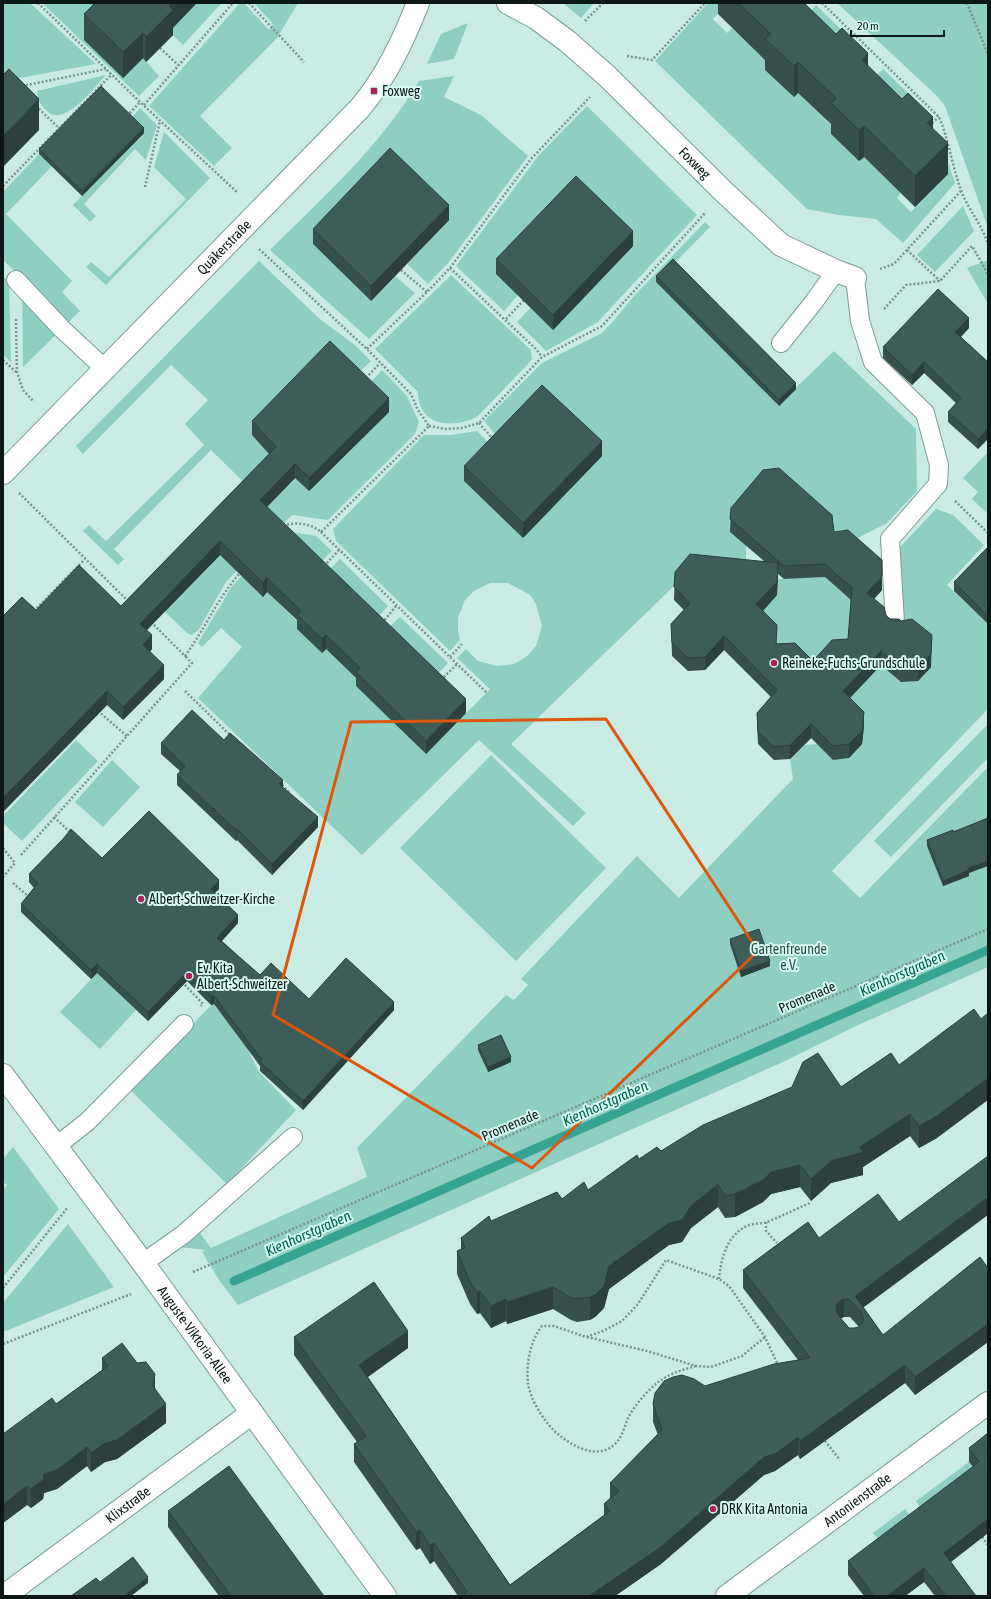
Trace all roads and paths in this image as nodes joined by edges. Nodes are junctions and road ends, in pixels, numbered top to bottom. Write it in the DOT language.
graph roads {
  1 [pos="38,3"];
  2 [pos="233,3"];
  3 [pos="249,3"];
  4 [pos="418,3"];
  5 [pos="508,3"];
  6 [pos="603,3"];
  7 [pos="705,3"];
  8 [pos="822,3"];
  9 [pos="967,3"];
  10 [pos="580,26"];
  11 [pos="160,48"];
  12 [pos="868,49"];
  13 [pos="864,54"];
  14 [pos="988,54"];
  15 [pos="626,56"];
  16 [pos="304,62"];
  17 [pos="178,65"];
  18 [pos="106,69"];
  19 [pos="112,74"];
  20 [pos="607,76"];
  21 [pos="17,87"];
  22 [pos="140,102"];
  23 [pos="33,103"];
  24 [pos="144,105"];
  25 [pos="939,116"];
  26 [pos="126,117"];
  27 [pos="160,121"];
  28 [pos="930,126"];
  29 [pos="59,128"];
  30 [pos="3,186"];
  31 [pos="145,187"];
  32 [pos="724,192"];
  33 [pos="961,192"];
  34 [pos="239,194"];
  35 [pos="988,245"];
  36 [pos="255,246"];
  37 [pos="907,250"];
  38 [pos="450,268"];
  39 [pos="401,270"];
  40 [pos="846,274"];
  41 [pos="988,274"];
  42 [pos="16,280"];
  43 [pos="940,281"];
  44 [pos="427,292"];
  45 [pos="527,296"];
  46 [pos="506,319"];
  47 [pos="863,332"];
  48 [pos="781,343"];
  49 [pos="367,349"];
  50 [pos="542,357"];
  51 [pos="3,360"];
  52 [pos="380,362"];
  53 [pos="104,368"];
  54 [pos="17,372"];
  55 [pos="360,383"];
  56 [pos="40,407"];
  57 [pos="478,423"];
  58 [pos="429,426"];
  59 [pos="494,439"];
  60 [pos="3,473"];
  61 [pos="16,490"];
  62 [pos="964,510"];
  63 [pos="280,531"];
  64 [pos="321,532"];
  65 [pos="988,532"];
  66 [pos="339,550"];
  67 [pos="85,559"];
  68 [pos="244,569"];
  69 [pos="319,571"];
  70 [pos="131,603"];
  71 [pos="397,605"];
  72 [pos="30,615"];
  73 [pos="148,620"];
  74 [pos="895,623"];
  75 [pos="378,628"];
  76 [pos="462,644"];
  77 [pos="185,656"];
  78 [pos="450,657"];
  79 [pos="458,663"];
  80 [pos="436,685"];
  81 [pos="185,691"];
  82 [pos="487,693"];
  83 [pos="92,706"];
  84 [pos="231,735"];
  85 [pos="128,737"];
  86 [pos="276,780"];
  87 [pos="294,796"];
  88 [pos="54,817"];
  89 [pos="76,838"];
  90 [pos="3,848"];
  91 [pos="21,855"];
  92 [pos="3,877"];
  93 [pos="13,883"];
  94 [pos="32,899"];
  95 [pos="988,929"];
  96 [pos="178,979"];
  97 [pos="198,1009"];
  98 [pos="184,1024"];
  99 [pos="3,1075"];
  100 [pos="293,1137"];
  101 [pos="55,1147"];
  102 [pos="810,1203"];
  103 [pos="70,1206"];
  104 [pos="766,1222"];
  105 [pos="777,1243"];
  106 [pos="143,1263"];
  107 [pos="193,1272"];
  108 [pos="719,1279"];
  109 [pos="3,1288"];
  110 [pos="133,1293"];
  111 [pos="586,1337"];
  112 [pos="764,1337"];
  113 [pos="3,1344"];
  114 [pos="696,1366"];
  115 [pos="778,1366"];
  116 [pos="988,1404"];
  117 [pos="252,1413"];
  118 [pos="825,1441"];
  119 [pos="840,1460"];
  120 [pos="982,1537"];
  121 [pos="988,1545"];
  122 [pos="4,1596"];
  123 [pos="385,1596"];
  124 [pos="727,1596"];
  1 -- 18 [label="path"];
  2 -- 17 [label="path"];
  3 -- 16 [label="path"];
  4 -- 53 [label="street, Quäkerstraße"];
  5 -- 20 [label="street, Foxweg"];
  6 -- 10 [label="path"];
  7 -- 15 [label="path"];
  8 -- 12 [label="path"];
  9 -- 14 [label="path"];
  11 -- 17 [label="path"];
  12 -- 13 [label="path"];
  12 -- 25 [label="path"];
  17 -- 24 [label="path"];
  18 -- 19 [label="path"];
  18 -- 21 [label="path"];
  19 -- 22 [label="path"];
  19 -- 29 [label="path"];
  20 -- 32 [label="street, Foxweg"];
  20 -- 38 [label="path"];
  22 -- 24 [label="path"];
  22 -- 26 [label="path"];
  23 -- 29 [label="path"];
  24 -- 27 [label="path"];
  25 -- 28 [label="path"];
  25 -- 33 [label="path"];
  27 -- 31 [label="path"];
  27 -- 34 [label="path"];
  29 -- 30 [label="path"];
  32 -- 40 [label="street, Foxweg"];
  32 -- 50 [label="path"];
  33 -- 35 [label="path"];
  33 -- 37 [label="path"];
  36 -- 49 [label="path"];
  37 -- 40 [label="path"];
  37 -- 43 [label="path"];
  38 -- 44 [label="path"];
  38 -- 46 [label="path"];
  39 -- 44 [label="path"];
  40 -- 47 [label="lane"];
  40 -- 48 [label="lane"];
  41 -- 43 [label="path"];
  42 -- 53 [label="lane"];
  42 -- 54 [label="path"];
  43 -- 47 [label="path"];
  44 -- 49 [label="path"];
  45 -- 46 [label="path"];
  46 -- 50 [label="path"];
  47 -- 74 [label="lane"];
  49 -- 52 [label="path"];
  50 -- 57 [label="path"];
  51 -- 54 [label="path"];
  52 -- 55 [label="path"];
  52 -- 58 [label="path"];
  53 -- 60 [label="street, Quäkerstraße"];
  54 -- 56 [label="path"];
  57 -- 58 [label="path"];
  57 -- 59 [label="path"];
  58 -- 64 [label="path"];
  61 -- 67 [label="path"];
  62 -- 65 [label="path"];
  63 -- 64 [label="path"];
  64 -- 66 [label="path"];
  66 -- 69 [label="path"];
  66 -- 71 [label="path"];
  67 -- 70 [label="path"];
  67 -- 72 [label="path"];
  68 -- 77 [label="path"];
  71 -- 75 [label="path"];
  71 -- 78 [label="path"];
  73 -- 77 [label="path"];
  76 -- 78 [label="path"];
  77 -- 85 [label="path"];
  78 -- 79 [label="path"];
  79 -- 80 [label="path"];
  79 -- 82 [label="path"];
  81 -- 84 [label="path"];
  83 -- 85 [label="path"];
  85 -- 88 [label="path"];
  86 -- 87 [label="path"];
  88 -- 89 [label="path"];
  88 -- 91 [label="path"];
  90 -- 92 [label="path"];
  93 -- 94 [label="path"];
  95 -- 107 [label="path, Promenade"];
  96 -- 97 [label="path"];
  98 -- 101 [label="lane"];
  99 -- 101 [label="street, Auguste-Viktoria-Allee"];
  100 -- 106 [label="lane"];
  101 -- 106 [label="street, Auguste-Viktoria-Allee"];
  102 -- 104 [label="path"];
  103 -- 109 [label="path"];
  104 -- 105 [label="path"];
  104 -- 108 [label="path"];
  106 -- 117 [label="street, Auguste-Viktoria-Allee"];
  108 -- 111 [label="path"];
  108 -- 112 [label="path"];
  110 -- 113 [label="path"];
  111 -- 114 [label="path"];
  111 -- 114 [label="path"];
  112 -- 114 [label="path"];
  112 -- 115 [label="path"];
  116 -- 124 [label="street, Antonienstraße"];
  117 -- 122 [label="street, Klixstraße"];
  117 -- 123 [label="street, Auguste-Viktoria-Allee"];
  118 -- 119 [label="path"];
  120 -- 121 [label="path"];
}
